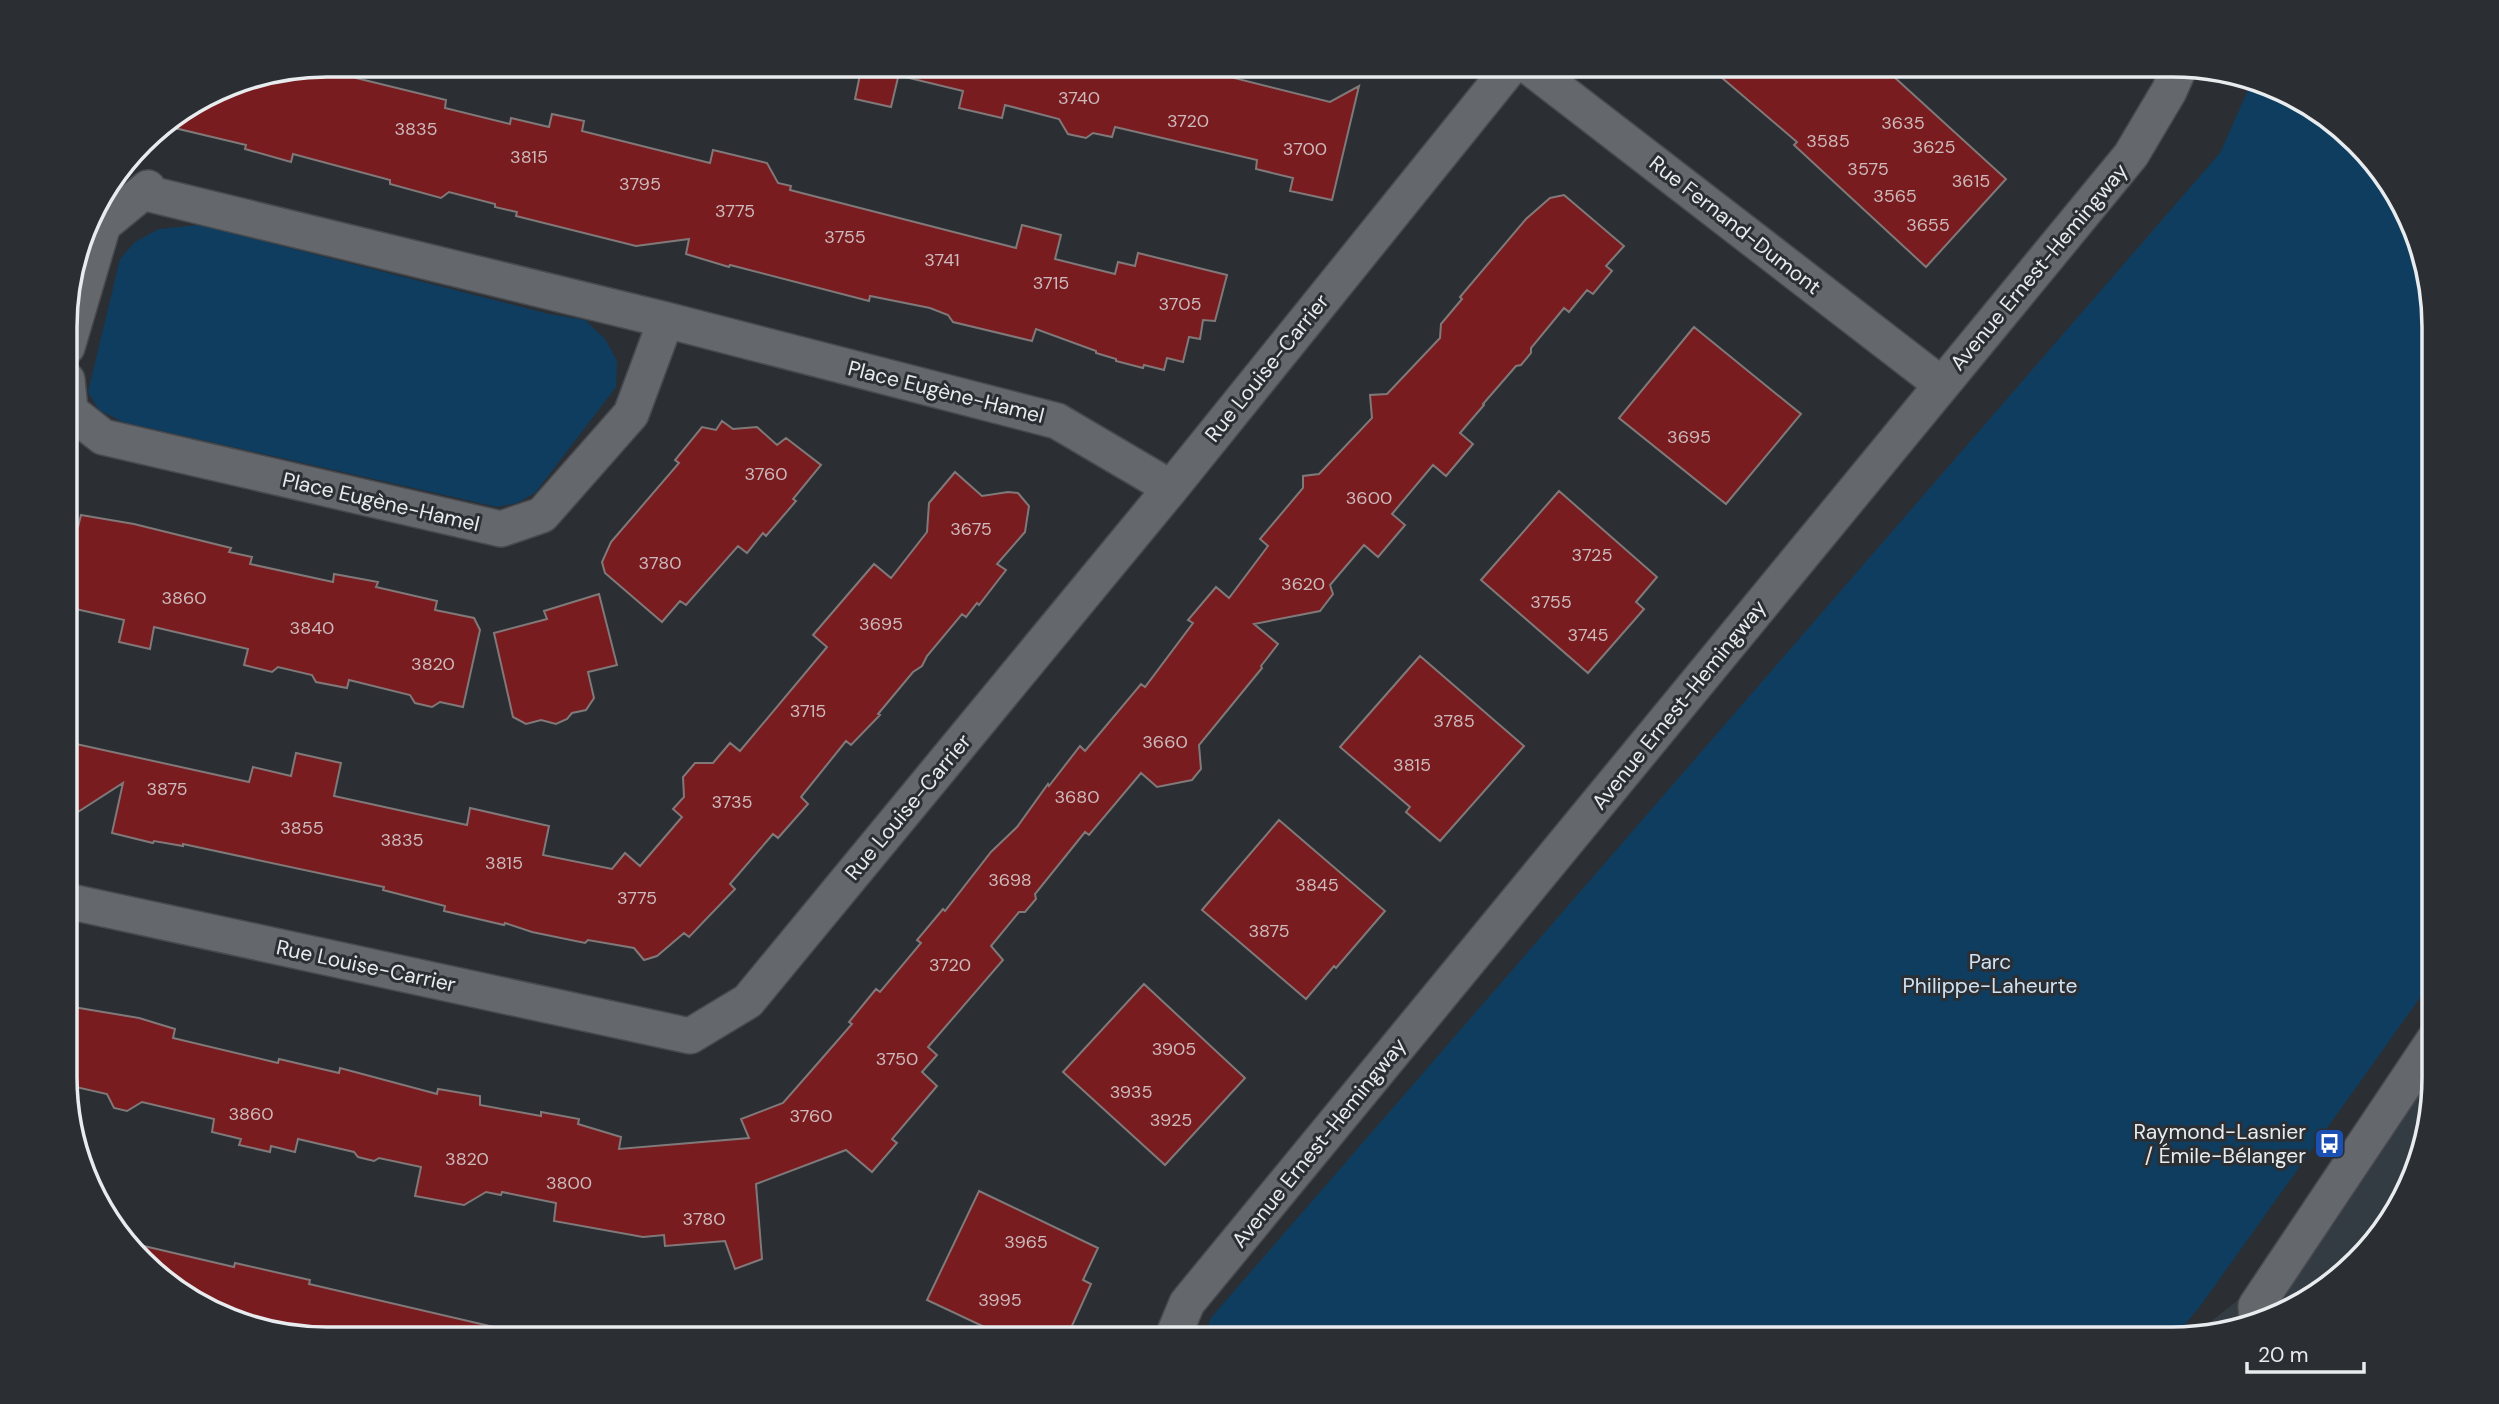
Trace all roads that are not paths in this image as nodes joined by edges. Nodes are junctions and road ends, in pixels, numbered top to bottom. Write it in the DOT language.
graph roads {
  1 [pos="1502,77"];
  2 [pos="1543,77"];
  3 [pos="2175,77"];
  4 [pos="78,309"];
  5 [pos="666,320"];
  6 [pos="1942,385"];
  7 [pos="77,417"];
  8 [pos="1171,488"];
  9 [pos="77,903"];
  10 [pos="2422,1059"];
  11 [pos="2257,1312"];
  12 [pos="1177,1327"];
  1 -- 8 [label="street, Rue Louise-Carrier"];
  2 -- 6 [label="street, Rue Fernand-Dumont"];
  3 -- 6 [label="street, Avenue Ernest-Hemingway"];
  4 -- 5 [label="street, Place Eugène-Hamel"];
  5 -- 7 [label="street, Place Eugène-Hamel"];
  5 -- 8 [label="street, Place Eugène-Hamel"];
  6 -- 12 [label="street, Avenue Ernest-Hemingway"];
  8 -- 9 [label="street, Rue Louise-Carrier"];
  10 -- 11 [label="street"];
}
